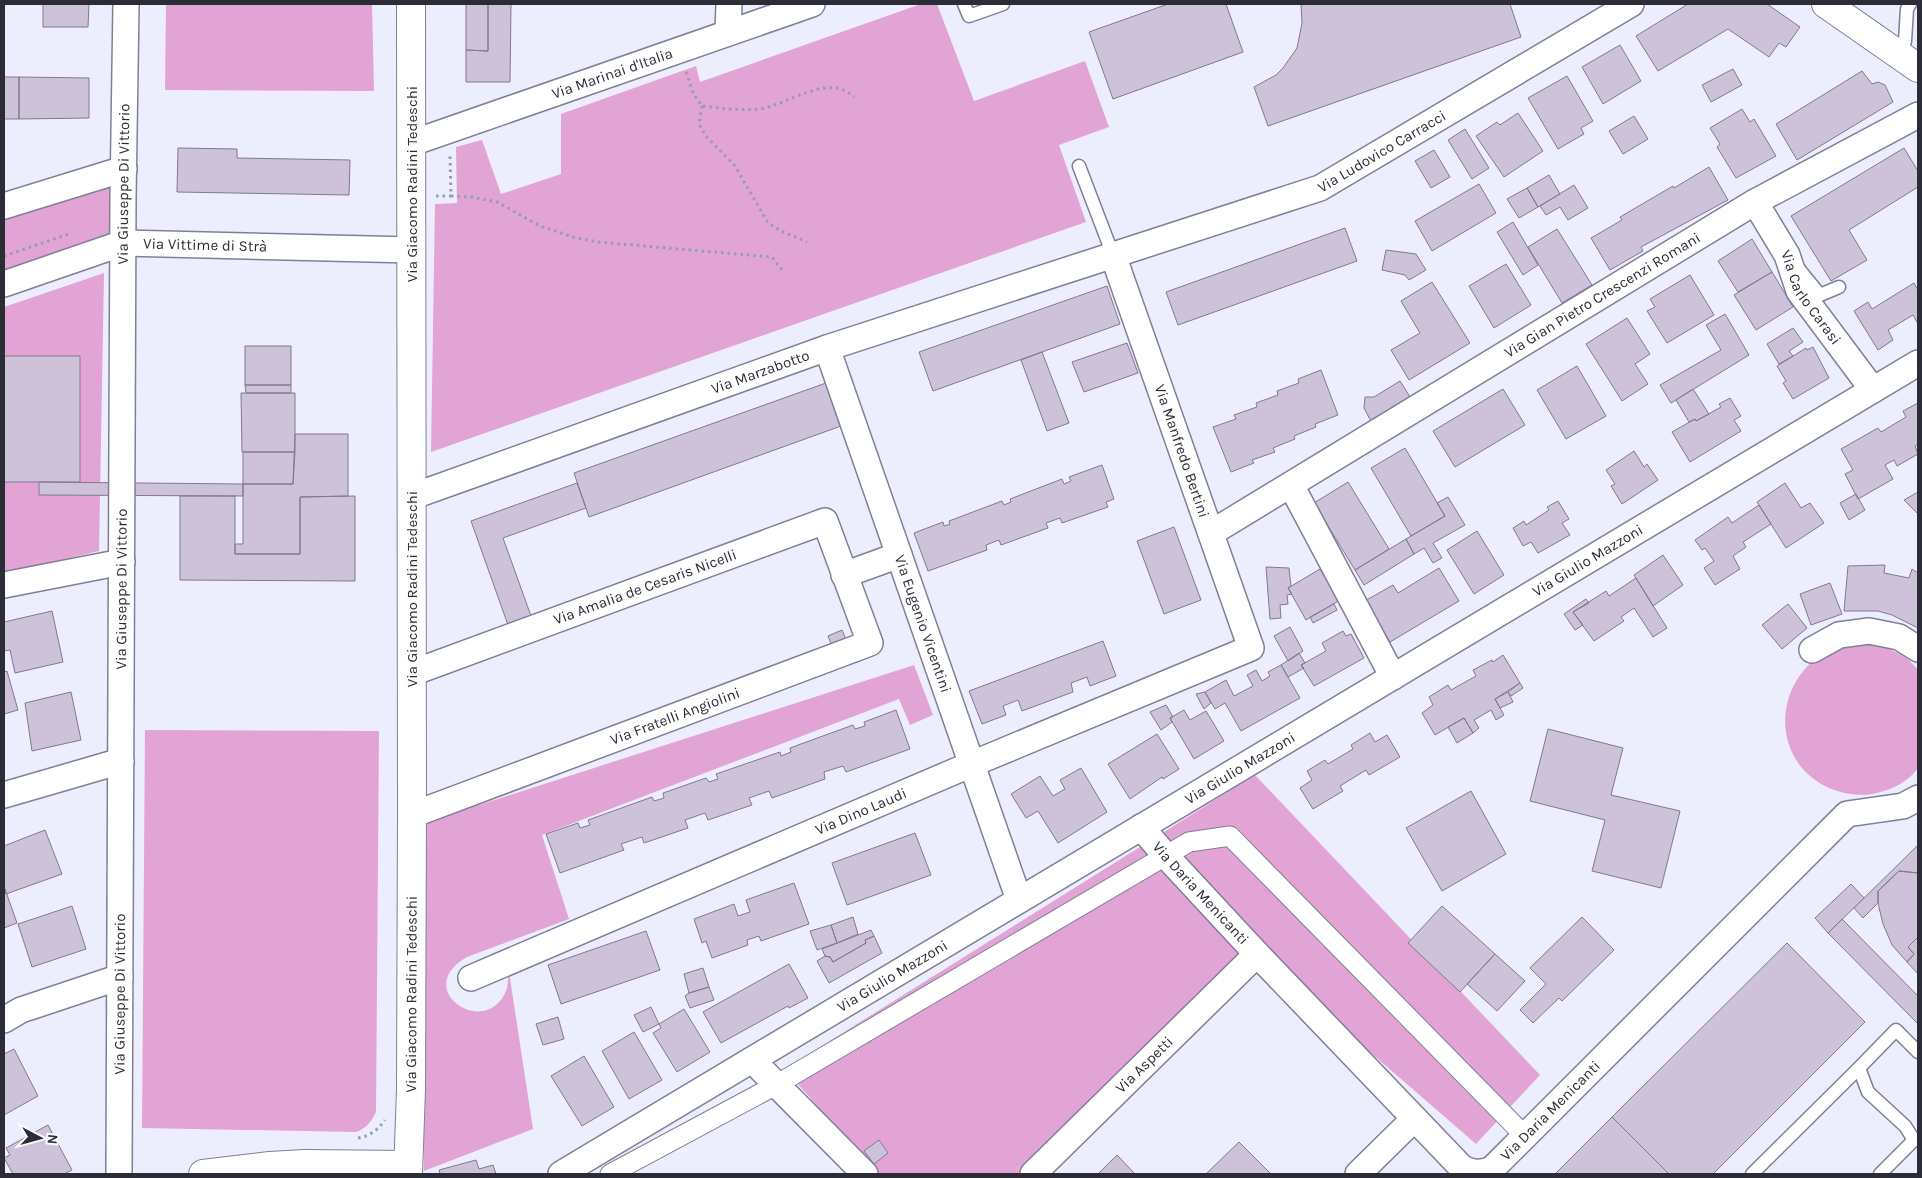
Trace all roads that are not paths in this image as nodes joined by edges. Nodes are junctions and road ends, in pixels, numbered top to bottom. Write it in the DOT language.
graph roads {
  1 [pos="126,4"];
  2 [pos="411,4"];
  3 [pos="729,4"];
  4 [pos="812,4"];
  5 [pos="964,4"];
  6 [pos="1003,4"];
  7 [pos="1631,4"];
  8 [pos="1826,4"];
  9 [pos="1910,4"];
  10 [pos="728,32"];
  11 [pos="1909,62"];
  12 [pos="1918,115"];
  13 [pos="412,143"];
  14 [pos="1079,166"];
  15 [pos="124,169"];
  16 [pos="1755,202"];
  17 [pos="4,206"];
  18 [pos="123,243"];
  19 [pos="412,250"];
  20 [pos="1113,255"];
  21 [pos="1787,256"];
  22 [pos="4,284"];
  23 [pos="1839,287"];
  24 [pos="827,348"];
  25 [pos="1918,363"];
  26 [pos="1873,390"];
  27 [pos="1291,484"];
  28 [pos="411,497"];
  29 [pos="1211,533"];
  30 [pos="899,555"];
  31 [pos="122,562"];
  32 [pos="844,575"];
  33 [pos="4,585"];
  34 [pos="1251,648"];
  35 [pos="1918,649"];
  36 [pos="1812,650"];
  37 [pos="412,673"];
  38 [pos="1393,677"];
  39 [pos="121,761"];
  40 [pos="972,764"];
  41 [pos="4,795"];
  42 [pos="1918,798"];
  43 [pos="412,815"];
  44 [pos="1141,828"];
  45 [pos="1166,856"];
  46 [pos="1019,900"];
  47 [pos="1257,954"];
  48 [pos="120,977"];
  49 [pos="471,978"];
  50 [pos="4,1020"];
  51 [pos="1918,1052"];
  52 [pos="752,1060"];
  53 [pos="1859,1068"];
  54 [pos="776,1085"];
  55 [pos="1414,1119"];
  56 [pos="1525,1136"];
  57 [pos="408,1169"];
  58 [pos="119,1174"];
  59 [pos="203,1174"];
  60 [pos="562,1174"];
  61 [pos="610,1174"];
  62 [pos="865,1174"];
  63 [pos="1033,1174"];
  64 [pos="1358,1174"];
  65 [pos="1752,1174"];
  66 [pos="1880,1174"];
  1 -- 15 [label="street, Via Giuseppe Di Vittorio"];
  2 -- 13 [label="main road, Via Giacomo Radini Tedeschi"];
  3 -- 10 [label="street"];
  4 -- 10 [label="street, Via Marinai d'Italia"];
  5 -- 6 [label="lane"];
  7 -- 20 [label="street, Via Ludovico Carracci"];
  8 -- 11 [label="main road"];
  9 -- 11 [label="lane"];
  10 -- 13 [label="street, Via Marinai d'Italia"];
  12 -- 16 [label="street, Via Gian Pietro Crescenzi Romani"];
  13 -- 19 [label="main road, Via Giacomo Radini Tedeschi"];
  14 -- 20 [label="lane"];
  15 -- 17 [label="street"];
  15 -- 18 [label="street, Via Giuseppe Di Vittorio"];
  16 -- 21 [label="street, Via Carlo Carasi"];
  16 -- 27 [label="street, Via Gian Pietro Crescenzi Romani"];
  18 -- 19 [label="street, Via Vittime di Strà"];
  18 -- 22 [label="street, Via Vittime di Strà"];
  18 -- 31 [label="street, Via Giuseppe Di Vittorio"];
  19 -- 28 [label="main road, Via Giacomo Radini Tedeschi"];
  20 -- 24 [label="street, Via Marzabotto"];
  20 -- 29 [label="street, Via Manfredo Bertini"];
  21 -- 23 [label="lane"];
  21 -- 26 [label="street, Via Carlo Carasi"];
  24 -- 28 [label="street, Via Marzabotto"];
  24 -- 30 [label="street, Via Eugenio Vicentini"];
  25 -- 26 [label="street, Via Giulio Mazzoni"];
  26 -- 38 [label="street, Via Giulio Mazzoni"];
  27 -- 29 [label="street, Via Gian Pietro Crescenzi Romani"];
  27 -- 38 [label="street"];
  28 -- 37 [label="main road, Via Giacomo Radini Tedeschi"];
  29 -- 34 [label="street, Via Manfredo Bertini"];
  30 -- 32 [label="street"];
  30 -- 40 [label="street, Via Eugenio Vicentini"];
  31 -- 33 [label="street"];
  31 -- 39 [label="street, Via Giuseppe Di Vittorio"];
  32 -- 37 [label="street, Via Amalia de Cesaris Nicelli"];
  32 -- 43 [label="street, Via Fratelli Angiolini"];
  34 -- 40 [label="street, Via Dino Laudi"];
  35 -- 36 [label="street"];
  37 -- 43 [label="main road, Via Giacomo Radini Tedeschi"];
  38 -- 44 [label="street, Via Giulio Mazzoni"];
  39 -- 41 [label="street"];
  39 -- 48 [label="street, Via Giuseppe Di Vittorio"];
  40 -- 46 [label="street, Via Eugenio Vicentini"];
  40 -- 49 [label="street, Via Dino Laudi"];
  42 -- 56 [label="street, Via Daria Menicanti"];
  43 -- 57 [label="main road, Via Giacomo Radini Tedeschi"];
  44 -- 45 [label="street, Via Daria Menicanti"];
  44 -- 46 [label="street, Via Giulio Mazzoni"];
  45 -- 47 [label="street, Via Daria Menicanti"];
  45 -- 54 [label="street"];
  45 -- 56 [label="street"];
  46 -- 52 [label="street, Via Giulio Mazzoni"];
  47 -- 55 [label="street, Via Daria Menicanti"];
  47 -- 63 [label="street, Via Aspetti"];
  48 -- 50 [label="street"];
  48 -- 58 [label="street, Via Giuseppe Di Vittorio"];
  51 -- 53 [label="lane"];
  52 -- 54 [label="street"];
  52 -- 60 [label="street, Via Giulio Mazzoni"];
  53 -- 65 [label="lane"];
  53 -- 66 [label="lane"];
  54 -- 61 [label="street"];
  54 -- 62 [label="street"];
  55 -- 56 [label="street, Via Daria Menicanti"];
  55 -- 64 [label="street"];
  57 -- 59 [label="main road"];
}
